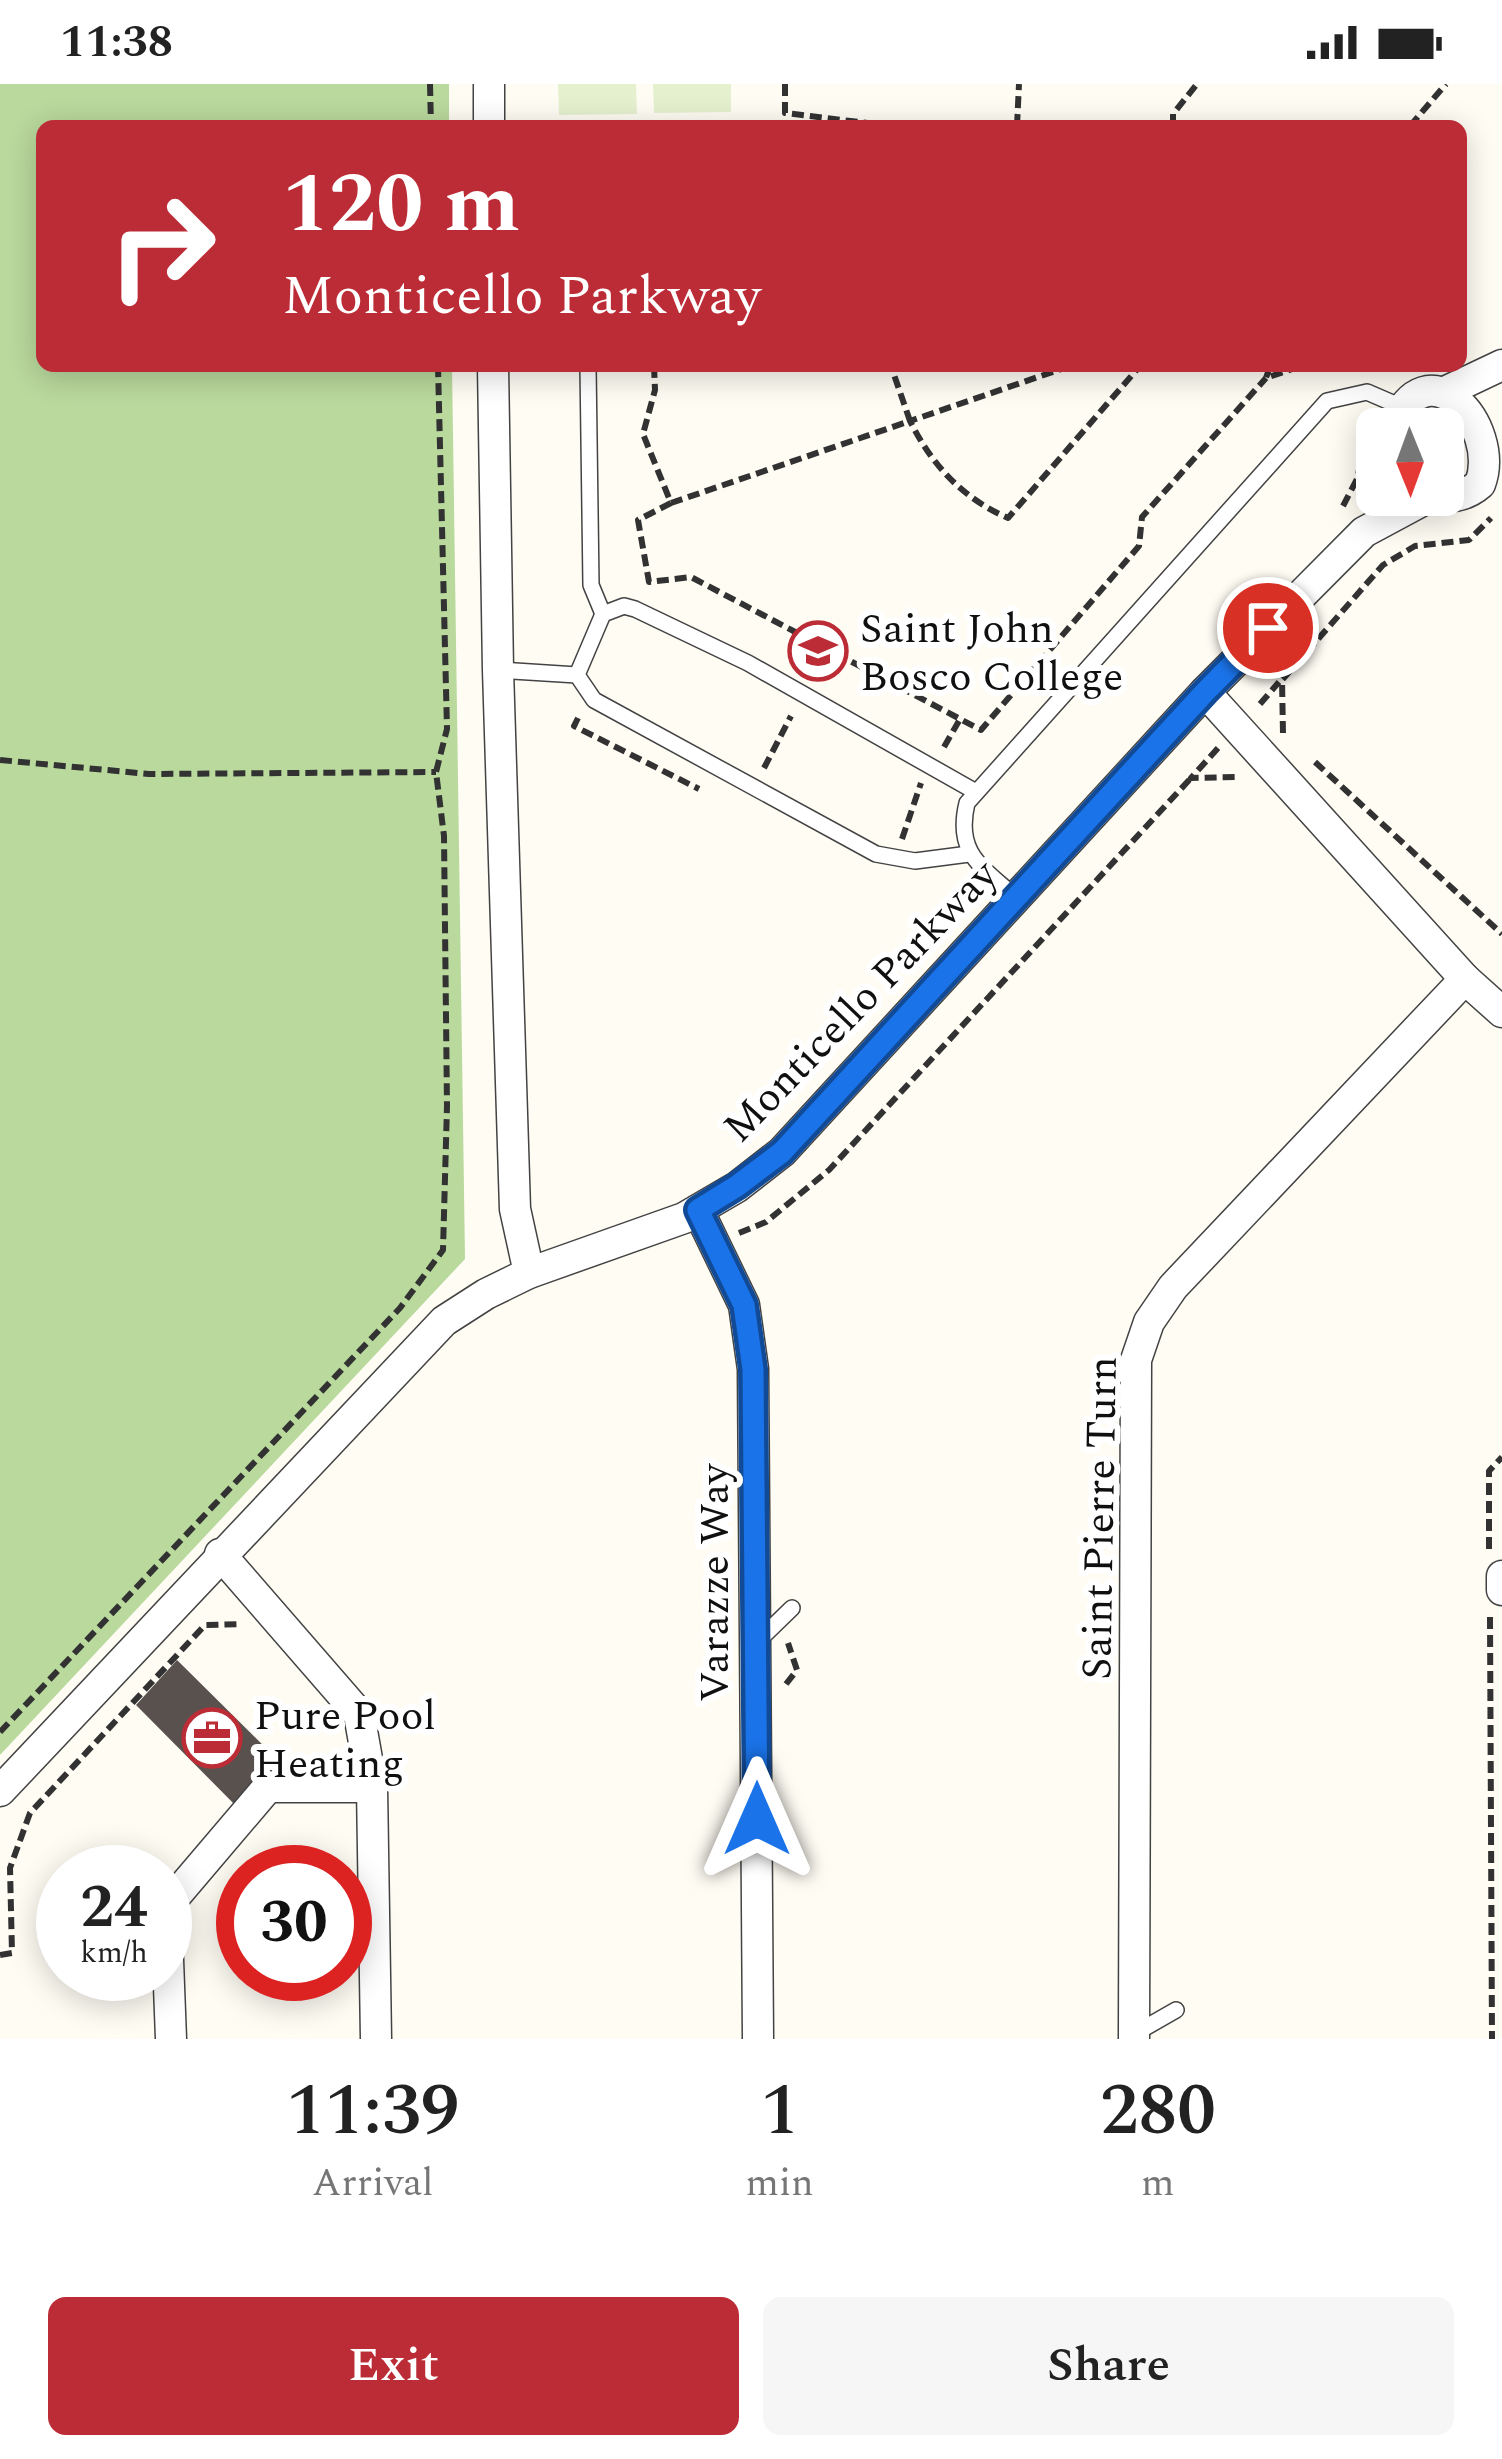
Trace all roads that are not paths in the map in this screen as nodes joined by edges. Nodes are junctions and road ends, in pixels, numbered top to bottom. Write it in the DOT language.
graph roads {
  1 [pos="488,84"];
  2 [pos="489,120"];
  3 [pos="1502,365"];
  4 [pos="493,372"];
  5 [pos="587,372"];
  6 [pos="1447,391"];
  7 [pos="1388,408"];
  8 [pos="1398,408"];
  9 [pos="1498,424"];
  10 [pos="1493,487"];
  11 [pos="1370,516"];
  12 [pos="1393,516"];
  13 [pos="1364,532"];
  14 [pos="603,614"];
  15 [pos="498,670"];
  16 [pos="577,675"];
  17 [pos="1205,692"];
  18 [pos="976,792"];
  19 [pos="969,854"];
  20 [pos="1015,897"];
  21 [pos="1466,979"];
  22 [pos="1502,1012"];
  23 [pos="698,1210"];
  24 [pos="529,1273"];
  25 [pos="220,1554"];
  26 [pos="792,1608"];
  27 [pos="755,1643"];
  28 [pos="372,1787"];
  29 [pos="0,1791"];
  30 [pos="1176,2010"];
  31 [pos="1134,2037"];
  32 [pos="171,2039"];
  33 [pos="376,2039"];
  34 [pos="758,2039"];
  1 -- 2 [label="street"];
  3 -- 6 [label="street"];
  4 -- 15 [label="street"];
  5 -- 14 [label="lane"];
  6 -- 8 [label="street"];
  6 -- 9 [label="street"];
  7 -- 18 [label="lane"];
  9 -- 10 [label="street"];
  11 -- 13 [label="street, Monticello Parkway"];
  12 -- 13 [label="street, Monticello Parkway"];
  13 -- 17 [label="street, Monticello Parkway"];
  14 -- 16 [label="lane"];
  14 -- 18 [label="lane"];
  15 -- 16 [label="lane"];
  15 -- 24 [label="street"];
  16 -- 19 [label="lane"];
  17 -- 20 [label="street, Monticello Parkway"];
  17 -- 21 [label="street"];
  18 -- 19 [label="lane"];
  19 -- 20 [label="lane"];
  20 -- 23 [label="street, Monticello Parkway"];
  21 -- 22 [label="street"];
  21 -- 31 [label="street, Saint Pierre Turn"];
  23 -- 24 [label="street, Monticello Parkway"];
  23 -- 27 [label="street, Varazze Way"];
  24 -- 25 [label="street, Monticello Parkway"];
  25 -- 28 [label="street"];
  25 -- 29 [label="street, Monticello Parkway"];
  26 -- 27 [label="lane"];
  27 -- 34 [label="street, Varazze Way"];
  28 -- 32 [label="street"];
  28 -- 33 [label="street"];
  30 -- 31 [label="lane"];
}
